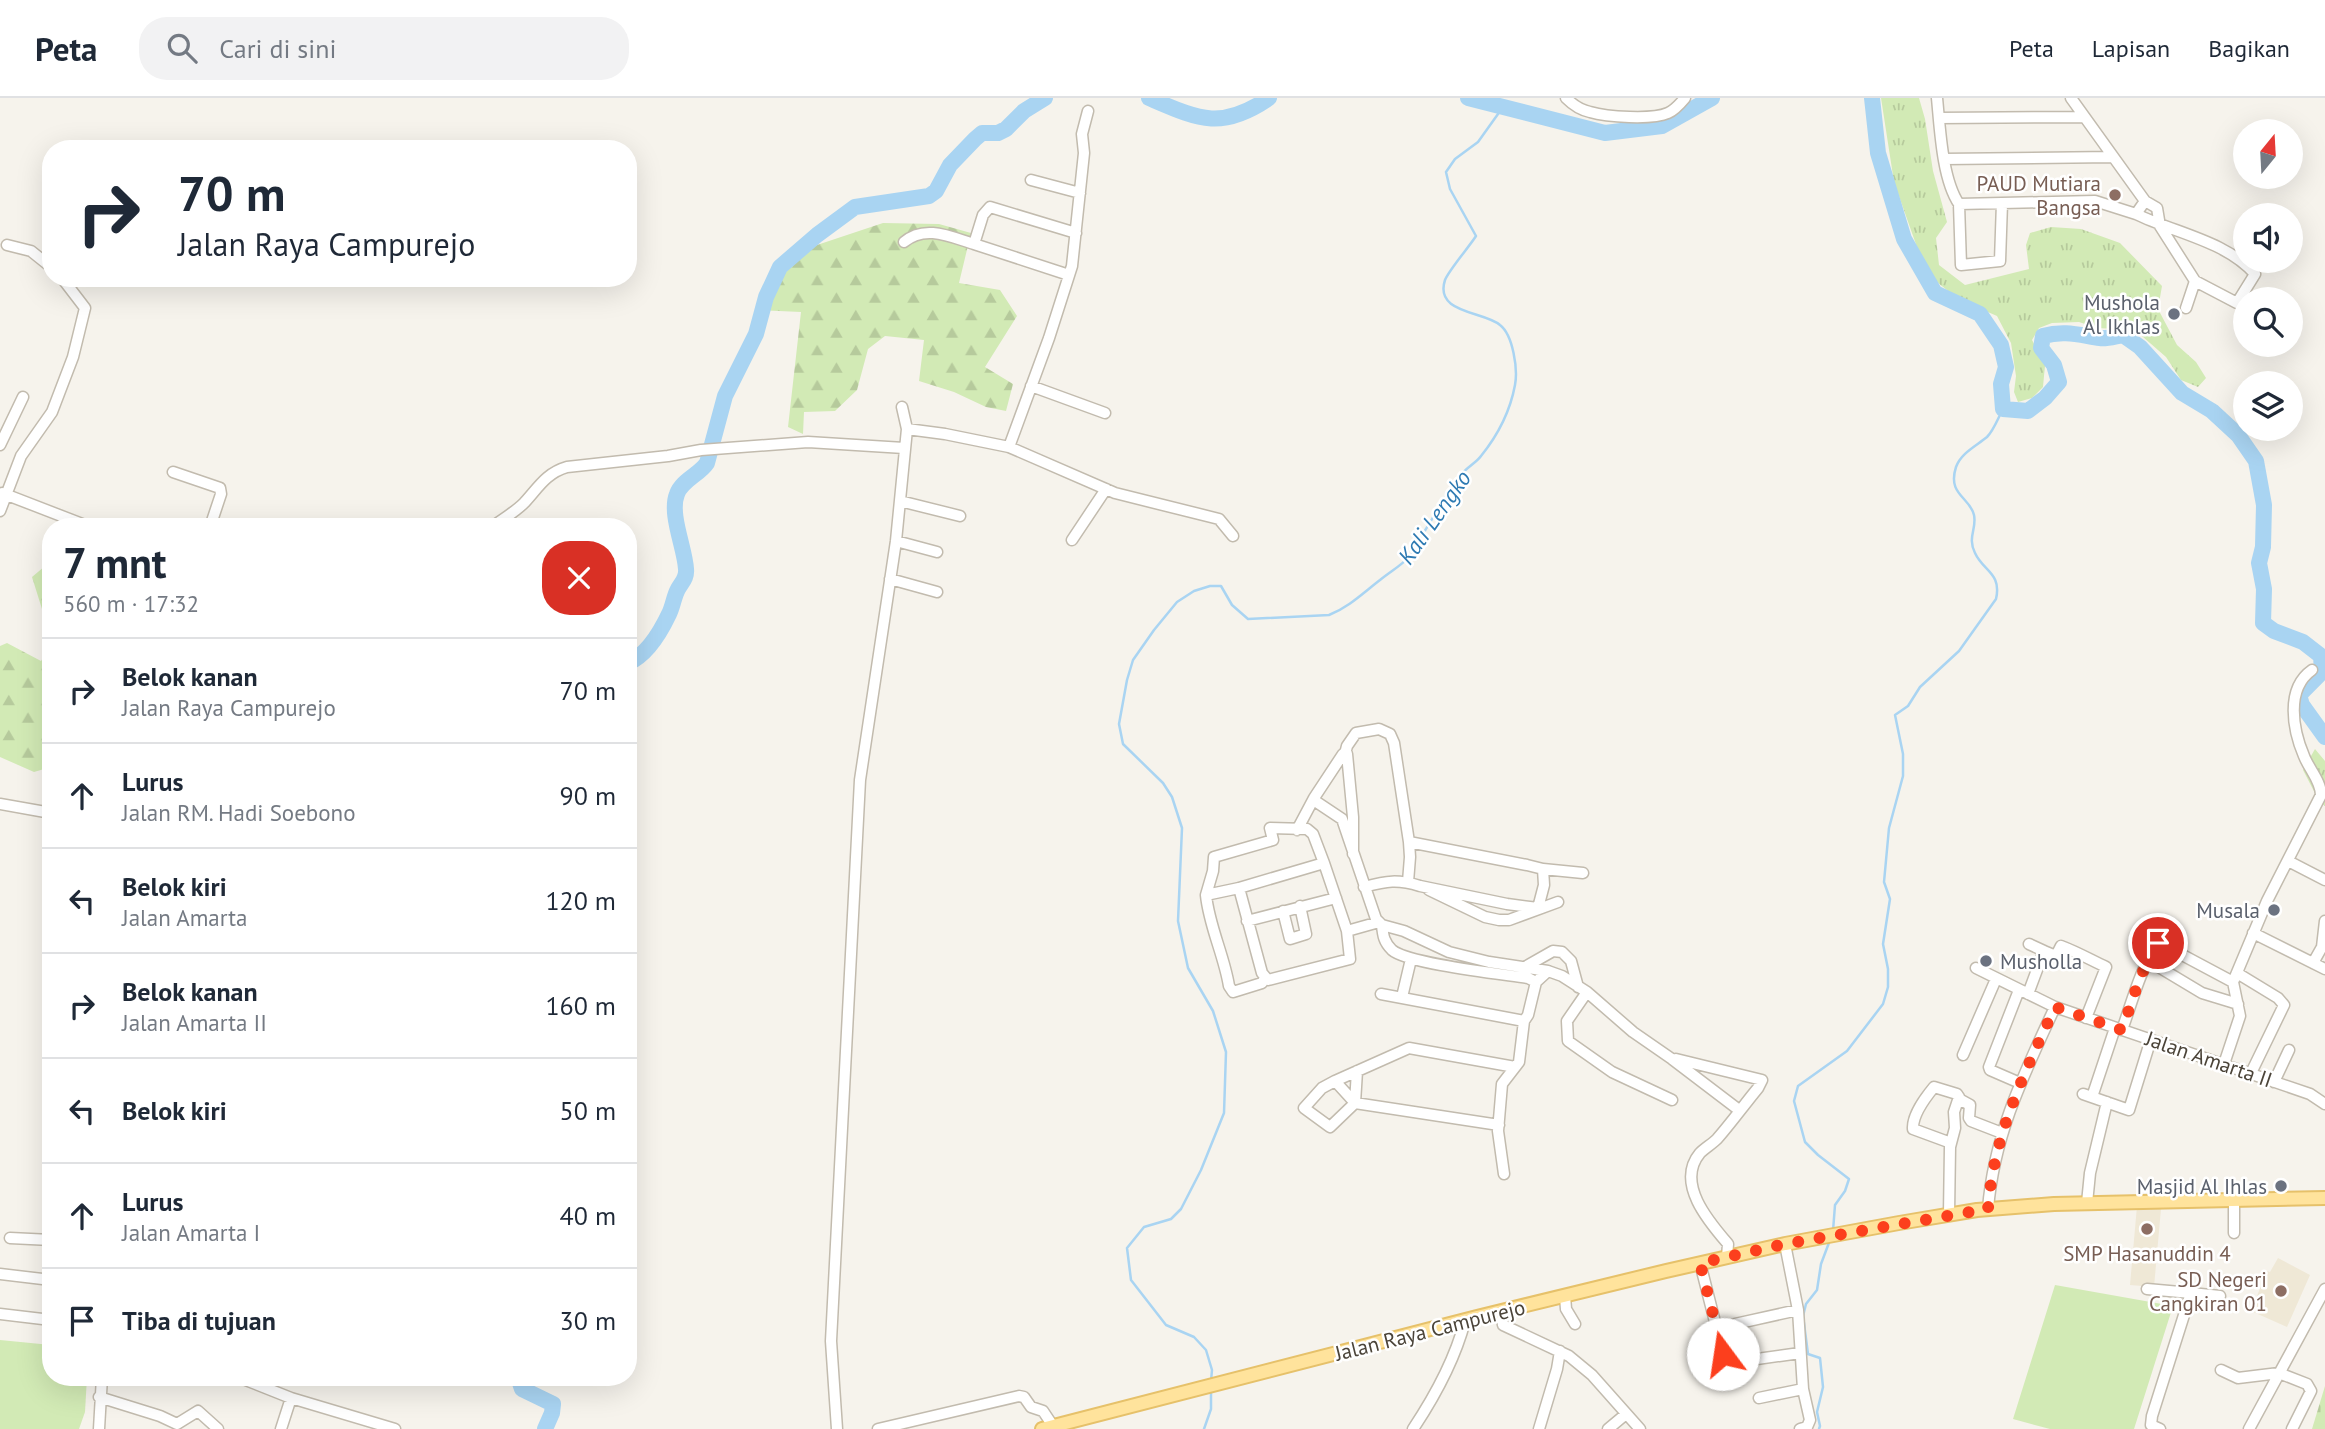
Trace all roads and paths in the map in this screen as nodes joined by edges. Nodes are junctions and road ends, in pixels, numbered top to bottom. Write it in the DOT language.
graph roads {
  1 [pos="1566,98"];
  2 [pos="1685,98"];
  3 [pos="1937,98"];
  4 [pos="2071,98"];
  5 [pos="1088,111"];
  6 [pos="2084,117"];
  7 [pos="1939,118"];
  8 [pos="2113,157"];
  9 [pos="1944,159"];
  10 [pos="1031,180"];
  11 [pos="1080,194"];
  12 [pos="2145,201"];
  13 [pos="2002,203"];
  14 [pos="1959,204"];
  15 [pos="2136,215"];
  16 [pos="2160,226"];
  17 [pos="1076,233"];
  18 [pos="904,242"];
  19 [pos="974,244"];
  20 [pos="7,245"];
  21 [pos="42,260"];
  22 [pos="1069,275"];
  23 [pos="2195,281"];
  24 [pos="69,287"];
  25 [pos="2186,308"];
  26 [pos="1031,386"];
  27 [pos="23,397"];
  28 [pos="902,407"];
  29 [pos="1105,413"];
  30 [pos="906,429"];
  31 [pos="0,445"];
  32 [pos="1009,447"];
  33 [pos="905,449"];
  34 [pos="173,472"];
  35 [pos="1106,489"];
  36 [pos="3,494"];
  37 [pos="900,501"];
  38 [pos="0,511"];
  39 [pos="960,516"];
  40 [pos="66,518"];
  41 [pos="213,518"];
  42 [pos="504,518"];
  43 [pos="1233,536"];
  44 [pos="1072,540"];
  45 [pos="896,541"];
  46 [pos="937,552"];
  47 [pos="890,579"];
  48 [pos="937,592"];
  49 [pos="2312,670"];
  50 [pos="1345,754"];
  51 [pos="1314,798"];
  52 [pos="0,804"];
  53 [pos="1352,804"];
  54 [pos="42,811"];
  55 [pos="1342,819"];
  56 [pos="1295,830"];
  57 [pos="1409,842"];
  58 [pos="1353,854"];
  59 [pos="2288,861"];
  60 [pos="1324,863"];
  61 [pos="1543,869"];
  62 [pos="1583,873"];
  63 [pos="2325,880"];
  64 [pos="1408,882"];
  65 [pos="1423,886"];
  66 [pos="1364,887"];
  67 [pos="1239,888"];
  68 [pos="1206,895"];
  69 [pos="1336,898"];
  70 [pos="1558,902"];
  71 [pos="1300,906"];
  72 [pos="1538,908"];
  73 [pos="1283,911"];
  74 [pos="1247,921"];
  75 [pos="2325,921"];
  76 [pos="1380,924"];
  77 [pos="1347,931"];
  78 [pos="2253,933"];
  79 [pos="2029,944"];
  80 [pos="2044,951"];
  81 [pos="1411,959"];
  82 [pos="2147,960"];
  83 [pos="2313,963"];
  84 [pos="1487,967"];
  85 [pos="1525,968"];
  86 [pos="1976,968"];
  87 [pos="2325,969"];
  88 [pos="1548,971"];
  89 [pos="1265,978"];
  90 [pos="2235,978"];
  91 [pos="1996,979"];
  92 [pos="1536,982"];
  93 [pos="1582,990"];
  94 [pos="2023,992"];
  95 [pos="1381,994"];
  96 [pos="1402,997"];
  97 [pos="2238,1004"];
  98 [pos="2055,1007"];
  99 [pos="2086,1018"];
  100 [pos="1524,1021"];
  101 [pos="2118,1029"];
  102 [pos="2151,1039"];
  103 [pos="2289,1050"];
  104 [pos="1963,1055"];
  105 [pos="1672,1059"];
  106 [pos="2224,1064"];
  107 [pos="1515,1067"];
  108 [pos="1357,1071"];
  109 [pos="2251,1073"];
  110 [pos="1335,1080"];
  111 [pos="2274,1082"];
  112 [pos="2021,1083"];
  113 [pos="1959,1099"];
  114 [pos="1672,1100"];
  115 [pos="2107,1102"];
  116 [pos="1355,1103"];
  117 [pos="2325,1104"];
  118 [pos="1739,1110"];
  119 [pos="1499,1125"];
  120 [pos="2002,1133"];
  121 [pos="1951,1143"];
  122 [pos="1504,1174"];
  123 [pos="2325,1198"];
  124 [pos="2234,1199"];
  125 [pos="2087,1203"];
  126 [pos="1988,1209"];
  127 [pos="1949,1214"];
  128 [pos="2234,1233"];
  129 [pos="10,1238"];
  130 [pos="42,1240"];
  131 [pos="1785,1244"];
  132 [pos="1727,1257"];
  133 [pos="1700,1263"];
  134 [pos="0,1273"];
  135 [pos="42,1279"];
  136 [pos="2147,1289"];
  137 [pos="2325,1289"];
  138 [pos="2192,1293"];
  139 [pos="1565,1296"];
  140 [pos="2220,1296"];
  141 [pos="1798,1310"];
  142 [pos="1501,1311"];
  143 [pos="0,1314"];
  144 [pos="42,1319"];
  145 [pos="1465,1321"];
  146 [pos="1575,1324"];
  147 [pos="1735,1324"];
  148 [pos="1560,1351"];
  149 [pos="1800,1353"];
  150 [pos="1750,1360"];
  151 [pos="2221,1370"];
  152 [pos="2279,1373"];
  153 [pos="1728,1377"];
  154 [pos="101,1386"];
  155 [pos="260,1386"];
  156 [pos="1803,1389"];
  157 [pos="99,1397"];
  158 [pos="291,1398"];
  159 [pos="1759,1398"];
  160 [pos="1626,1414"];
  161 [pos="1047,1428"];
  162 [pos="99,1429"];
  163 [pos="218,1429"];
  164 [pos="282,1429"];
  165 [pos="396,1429"];
  166 [pos="837,1429"];
  167 [pos="878,1429"];
  168 [pos="1413,1429"];
  169 [pos="1539,1429"];
  170 [pos="1608,1429"];
  171 [pos="1640,1429"];
  172 [pos="1800,1429"];
  173 [pos="2160,1429"];
  174 [pos="2249,1429"];
  175 [pos="2292,1429"];
  1 -- 2 [label="street"];
  3 -- 7 [label="street"];
  4 -- 6 [label="street"];
  5 -- 11 [label="street"];
  6 -- 7 [label="street"];
  6 -- 8 [label="street"];
  7 -- 9 [label="street"];
  8 -- 9 [label="street"];
  8 -- 12 [label="street"];
  9 -- 14 [label="street"];
  10 -- 11 [label="street"];
  11 -- 17 [label="street"];
  12 -- 15 [label="street"];
  12 -- 16 [label="street"];
  13 -- 14 [label="street"];
  13 -- 14 [label="street"];
  13 -- 15 [label="street"];
  15 -- 16 [label="street"];
  16 -- 23 [label="street"];
  16 -- 23 [label="street"];
  17 -- 19 [label="street"];
  17 -- 22 [label="street"];
  18 -- 19 [label="street"];
  19 -- 22 [label="street"];
  20 -- 21 [label="street"];
  22 -- 26 [label="street"];
  23 -- 25 [label="street"];
  24 -- 36 [label="street"];
  26 -- 29 [label="street"];
  26 -- 32 [label="street"];
  27 -- 31 [label="street"];
  28 -- 30 [label="street"];
  30 -- 32 [label="street"];
  30 -- 33 [label="street"];
  32 -- 35 [label="street"];
  33 -- 37 [label="street"];
  33 -- 42 [label="street"];
  34 -- 41 [label="street"];
  35 -- 43 [label="street"];
  35 -- 44 [label="street"];
  36 -- 38 [label="street"];
  36 -- 40 [label="street"];
  37 -- 39 [label="street"];
  37 -- 45 [label="street"];
  45 -- 46 [label="street"];
  45 -- 47 [label="street"];
  47 -- 48 [label="street"];
  47 -- 166 [label="street"];
  49 -- 59 [label="street"];
  50 -- 51 [label="street"];
  50 -- 53 [label="street"];
  50 -- 57 [label="street"];
  51 -- 55 [label="street"];
  51 -- 56 [label="street"];
  52 -- 54 [label="street"];
  53 -- 55 [label="street"];
  53 -- 58 [label="street"];
  55 -- 58 [label="street"];
  56 -- 60 [label="street"];
  56 -- 68 [label="street"];
  57 -- 61 [label="street"];
  57 -- 64 [label="street"];
  58 -- 66 [label="street"];
  59 -- 63 [label="street"];
  59 -- 78 [label="street"];
  60 -- 67 [label="street"];
  60 -- 69 [label="street"];
  61 -- 62 [label="street"];
  61 -- 72 [label="street"];
  64 -- 65 [label="street"];
  64 -- 66 [label="street"];
  65 -- 72 [label="street"];
  65 -- 72 [label="street"];
  66 -- 76 [label="street"];
  67 -- 68 [label="street"];
  67 -- 74 [label="street"];
  68 -- 89 [label="street"];
  69 -- 71 [label="street"];
  69 -- 77 [label="street"];
  70 -- 72 [label="street"];
  71 -- 73 [label="street"];
  71 -- 73 [label="street"];
  73 -- 74 [label="street"];
  74 -- 89 [label="street"];
  75 -- 83 [label="street"];
  76 -- 77 [label="street"];
  76 -- 81 [label="street"];
  76 -- 84 [label="street"];
  77 -- 89 [label="street"];
  78 -- 83 [label="street"];
  78 -- 90 [label="street"];
  79 -- 80 [label="street"];
  80 -- 94 [label="street"];
  80 -- 99 [label="street"];
  81 -- 84 [label="street"];
  81 -- 96 [label="street"];
  82 -- 90 [label="street"];
  82 -- 97 [label="street"];
  82 -- 101 [label="street"];
  83 -- 87 [label="street"];
  84 -- 85 [label="street"];
  84 -- 92 [label="street"];
  85 -- 88 [label="street"];
  85 -- 93 [label="street"];
  86 -- 91 [label="street, Jalan Amarta II"];
  88 -- 92 [label="street"];
  88 -- 93 [label="street"];
  90 -- 97 [label="street"];
  90 -- 109 [label="street"];
  91 -- 94 [label="street, Jalan Amarta II"];
  91 -- 104 [label="street"];
  92 -- 100 [label="street"];
  93 -- 105 [label="street"];
  93 -- 114 [label="street"];
  94 -- 98 [label="street, Jalan Amarta II"];
  94 -- 112 [label="street"];
  95 -- 96 [label="street"];
  96 -- 100 [label="street"];
  97 -- 106 [label="street"];
  98 -- 99 [label="street, Jalan Amarta II"];
  98 -- 112 [label="street"];
  99 -- 101 [label="street, Jalan Amarta II"];
  100 -- 107 [label="street"];
  101 -- 102 [label="street, Jalan Amarta II"];
  101 -- 115 [label="street"];
  102 -- 106 [label="street, Jalan Amarta II"];
  102 -- 115 [label="street"];
  103 -- 111 [label="street"];
  105 -- 118 [label="street"];
  105 -- 118 [label="street"];
  106 -- 109 [label="street, Jalan Amarta II"];
  107 -- 108 [label="street"];
  107 -- 119 [label="street"];
  108 -- 110 [label="street"];
  108 -- 116 [label="street"];
  109 -- 111 [label="street, Jalan Amarta II"];
  110 -- 116 [label="street"];
  110 -- 116 [label="street"];
  111 -- 117 [label="street, Jalan Amarta II"];
  112 -- 120 [label="street"];
  113 -- 120 [label="street"];
  113 -- 121 [label="street"];
  113 -- 121 [label="street"];
  115 -- 125 [label="street"];
  116 -- 119 [label="street"];
  118 -- 132 [label="street"];
  119 -- 122 [label="street"];
  120 -- 126 [label="street"];
  121 -- 127 [label="street"];
  123 -- 124 [label="main road, Jalan Raya Campurejo"];
  124 -- 125 [label="main road, Jalan Raya Campurejo"];
  124 -- 128 [label="street"];
  125 -- 126 [label="main road, Jalan Raya Campurejo"];
  126 -- 127 [label="main road, Jalan Raya Campurejo"];
  127 -- 131 [label="main road, Jalan Raya Campurejo"];
  129 -- 130 [label="street"];
  131 -- 132 [label="main road, Jalan Raya Campurejo"];
  131 -- 141 [label="street"];
  132 -- 133 [label="main road, Jalan Raya Campurejo"];
  133 -- 139 [label="main road, Jalan Raya Campurejo"];
  133 -- 153 [label="street"];
  134 -- 135 [label="street"];
  136 -- 138 [label="street"];
  137 -- 152 [label="street"];
  138 -- 140 [label="street"];
  138 -- 173 [label="street"];
  139 -- 142 [label="main road, Jalan Raya Campurejo"];
  139 -- 146 [label="street"];
  141 -- 147 [label="street"];
  141 -- 149 [label="street"];
  142 -- 145 [label="main road, Jalan Raya Campurejo"];
  142 -- 148 [label="street"];
  143 -- 144 [label="street"];
  145 -- 161 [label="main road, Jalan Raya Campurejo"];
  145 -- 168 [label="street"];
  148 -- 160 [label="street"];
  148 -- 169 [label="street"];
  149 -- 150 [label="street"];
  149 -- 156 [label="street"];
  151 -- 152 [label="street"];
  152 -- 174 [label="street"];
  152 -- 175 [label="street"];
  154 -- 157 [label="street"];
  155 -- 158 [label="street"];
  156 -- 159 [label="street"];
  156 -- 172 [label="street"];
  157 -- 162 [label="street"];
  157 -- 163 [label="street"];
  158 -- 164 [label="street"];
  158 -- 165 [label="street"];
  160 -- 170 [label="street"];
  160 -- 171 [label="street"];
  161 -- 167 [label="street"];
}
